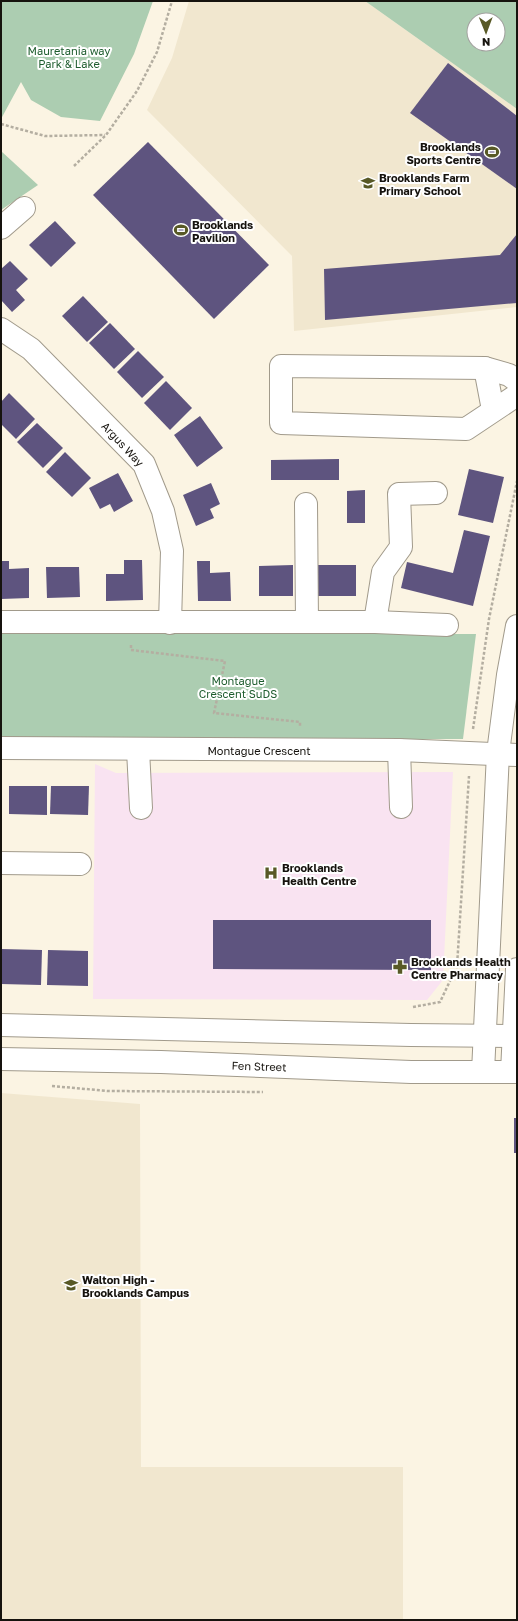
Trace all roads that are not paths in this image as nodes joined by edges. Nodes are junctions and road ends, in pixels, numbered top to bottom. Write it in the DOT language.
graph roads {
  1 [pos="24,208"];
  2 [pos="1,228"];
  3 [pos="1,330"];
  4 [pos="485,368"];
  5 [pos="517,381"];
  6 [pos="517,396"];
  7 [pos="493,410"];
  8 [pos="436,493"];
  9 [pos="306,504"];
  10 [pos="1,622"];
  11 [pos="307,622"];
  12 [pos="374,622"];
  13 [pos="170,623"];
  14 [pos="447,625"];
  15 [pos="517,626"];
  16 [pos="513,676"];
  17 [pos="1,748"];
  18 [pos="138,750"];
  19 [pos="399,750"];
  20 [pos="508,754"];
  21 [pos="401,807"];
  22 [pos="141,808"];
  23 [pos="1,863"];
  24 [pos="80,864"];
  25 [pos="517,969"];
  26 [pos="1,1025"];
  27 [pos="484,1035"];
  28 [pos="515,1036"];
  29 [pos="1,1059"];
  30 [pos="483,1072"];
  31 [pos="514,1072"];
  1 -- 2 [label="street"];
  3 -- 13 [label="street, Argus Way"];
  4 -- 5 [label="street"];
  4 -- 7 [label="street"];
  4 -- 7 [label="street"];
  6 -- 7 [label="street"];
  8 -- 12 [label="street"];
  9 -- 11 [label="street"];
  10 -- 13 [label="street"];
  11 -- 12 [label="street"];
  11 -- 13 [label="street"];
  12 -- 14 [label="street"];
  15 -- 16 [label="street"];
  16 -- 20 [label="street"];
  17 -- 18 [label="street, Montague Crescent"];
  18 -- 19 [label="street, Montague Crescent"];
  18 -- 22 [label="street"];
  19 -- 20 [label="street, Montague Crescent"];
  19 -- 21 [label="street"];
  20 -- 27 [label="street"];
  23 -- 24 [label="street"];
  25 -- 28 [label="street"];
  26 -- 27 [label="street"];
  27 -- 28 [label="street"];
  27 -- 30 [label="street"];
  28 -- 31 [label="street"];
  29 -- 30 [label="street, Fen Street"];
  30 -- 31 [label="street, Fen Street"];
}
